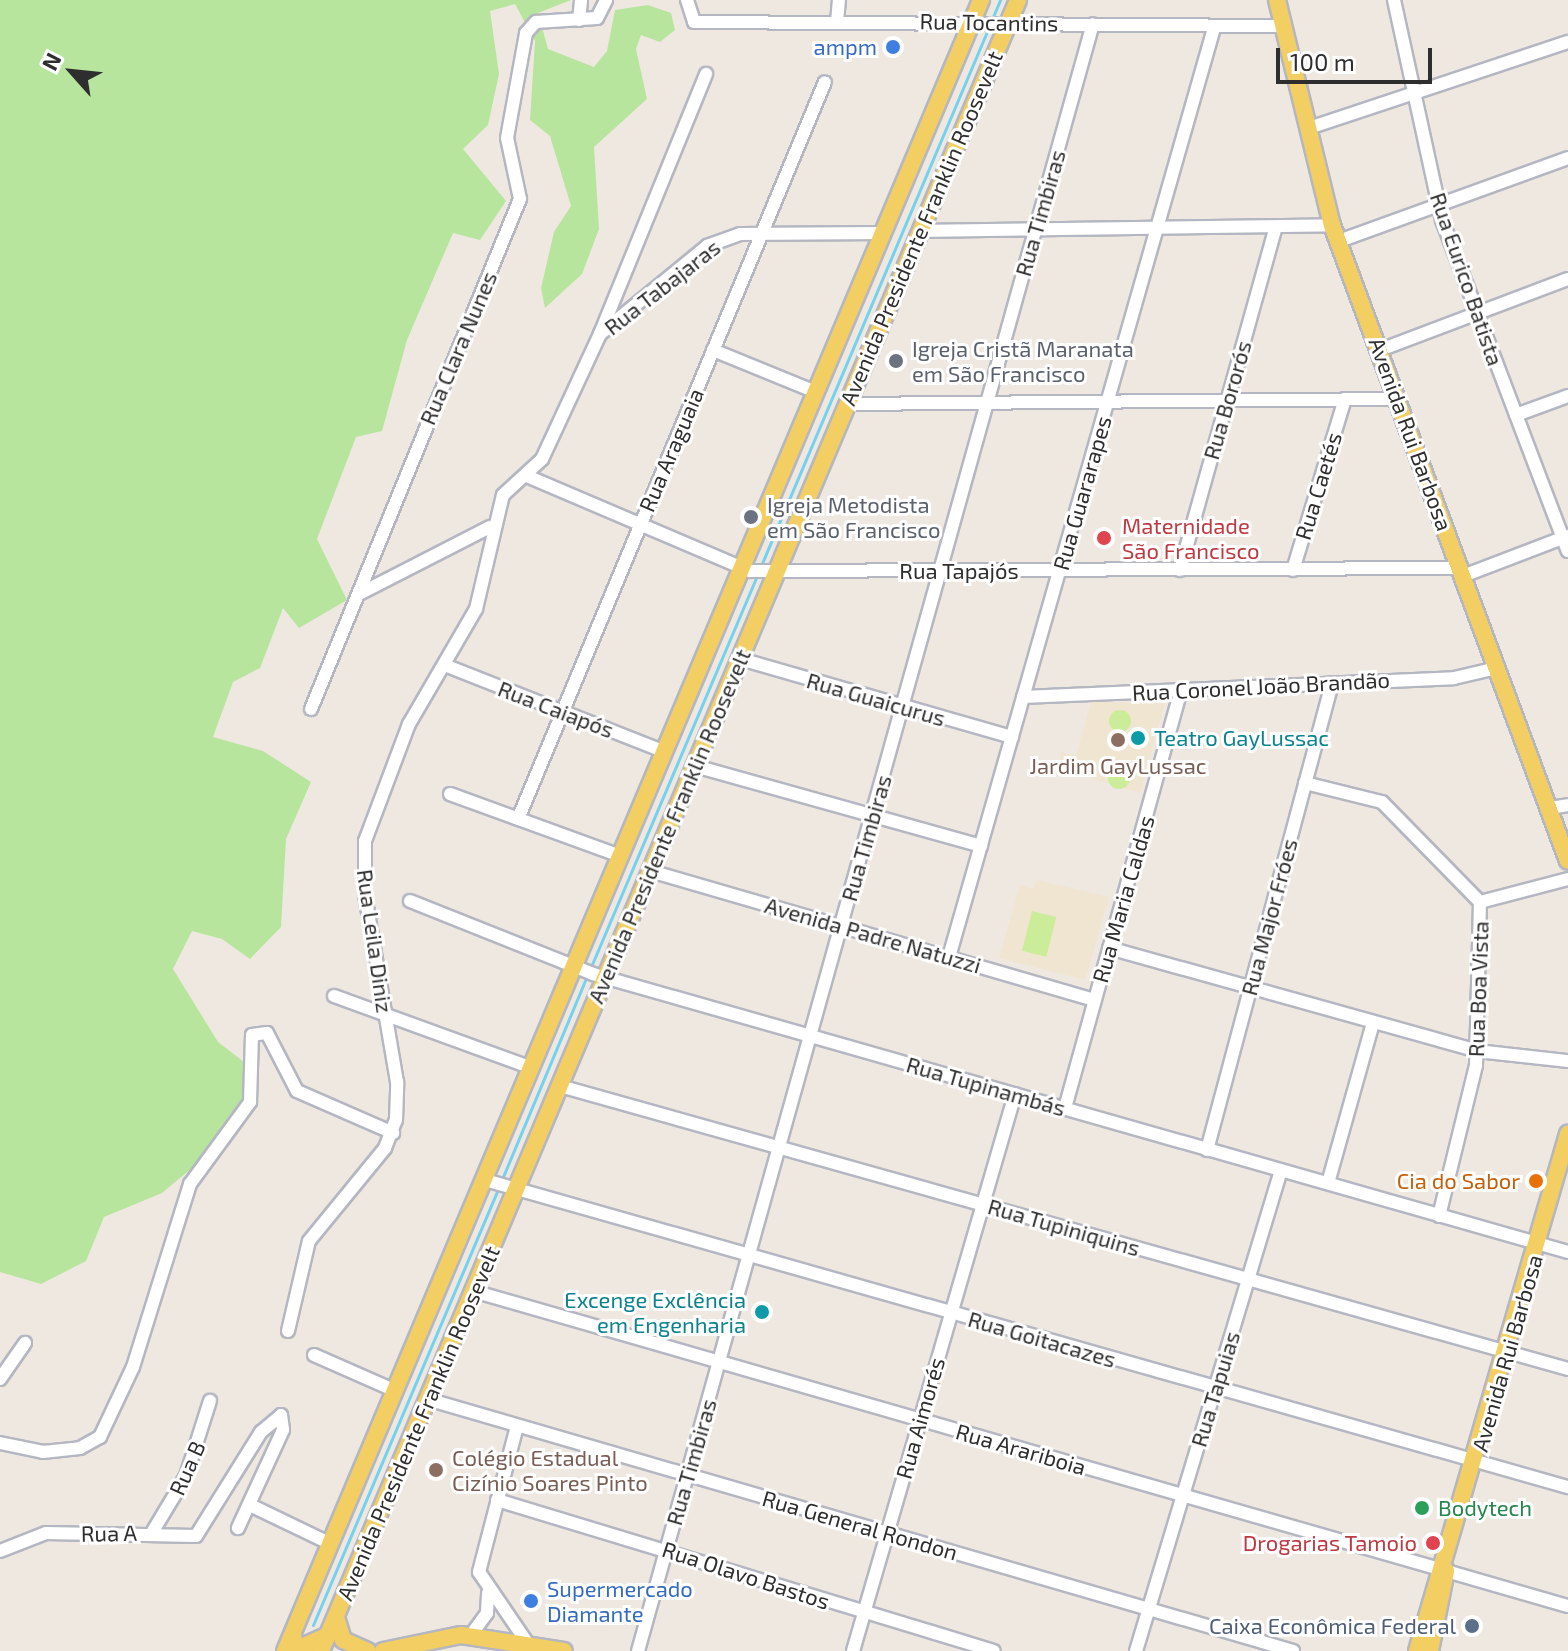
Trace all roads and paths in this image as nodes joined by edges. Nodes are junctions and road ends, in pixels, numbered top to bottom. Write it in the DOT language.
graph roads {
  1 [pos="581,0"];
  2 [pos="606,0"];
  3 [pos="687,0"];
  4 [pos="839,0"];
  5 [pos="981,0"];
  6 [pos="1018,0"];
  7 [pos="1277,0"];
  8 [pos="1394,0"];
  9 [pos="579,20"];
  10 [pos="837,22"];
  11 [pos="991,22"];
  12 [pos="1093,24"];
  13 [pos="1284,26"];
  14 [pos="1214,28"];
  15 [pos="1568,42"];
  16 [pos="706,74"];
  17 [pos="825,82"];
  18 [pos="1418,94"];
  19 [pos="1309,128"];
  20 [pos="1568,158"];
  21 [pos="1438,206"];
  22 [pos="1275,229"];
  23 [pos="1156,230"];
  24 [pos="920,231"];
  25 [pos="1035,231"];
  26 [pos="883,233"];
  27 [pos="1335,233"];
  28 [pos="762,234"];
  29 [pos="1568,279"];
  30 [pos="1477,314"];
  31 [pos="600,334"];
  32 [pos="713,350"];
  33 [pos="1380,350"];
  34 [pos="816,392"];
  35 [pos="1568,396"];
  36 [pos="1397,399"];
  37 [pos="1344,402"];
  38 [pos="847,404"];
  39 [pos="987,404"];
  40 [pos="1107,404"];
  41 [pos="1226,404"];
  42 [pos="1516,415"];
  43 [pos="527,476"];
  44 [pos="642,520"];
  45 [pos="490,527"];
  46 [pos="1566,541"];
  47 [pos="746,569"];
  48 [pos="1180,570"];
  49 [pos="1293,570"];
  50 [pos="940,571"];
  51 [pos="1059,571"];
  52 [pos="771,572"];
  53 [pos="1462,572"];
  54 [pos="361,593"];
  55 [pos="740,659"];
  56 [pos="447,666"];
  57 [pos="1497,668"];
  58 [pos="1332,683"];
  59 [pos="1181,690"];
  60 [pos="1023,697"];
  61 [pos="902,707"];
  62 [pos="311,709"];
  63 [pos="563,712"];
  64 [pos="1012,737"];
  65 [pos="665,752"];
  66 [pos="695,766"];
  67 [pos="1305,783"];
  68 [pos="450,794"];
  69 [pos="1568,805"];
  70 [pos="1550,808"];
  71 [pos="872,815"];
  72 [pos="518,819"];
  73 [pos="981,846"];
  74 [pos="620,856"];
  75 [pos="1568,861"];
  76 [pos="650,871"];
  77 [pos="1568,879"];
  78 [pos="410,901"];
  79 [pos="1480,902"];
  80 [pos="841,926"];
  81 [pos="1109,948"];
  82 [pos="949,957"];
  83 [pos="588,972"];
  84 [pos="1250,988"];
  85 [pos="334,996"];
  86 [pos="1095,1000"];
  87 [pos="385,1015"];
  88 [pos="1373,1023"];
  89 [pos="810,1035"];
  90 [pos="1477,1051"];
  91 [pos="1568,1061"];
  92 [pos="532,1068"];
  93 [pos="560,1086"];
  94 [pos="1015,1094"];
  95 [pos="1065,1108"];
  96 [pos="393,1133"];
  97 [pos="1568,1134"];
  98 [pos="779,1148"];
  99 [pos="1207,1150"];
  100 [pos="1281,1170"];
  101 [pos="1328,1183"];
  102 [pos="500,1185"];
  103 [pos="982,1205"];
  104 [pos="1439,1216"];
  105 [pos="1538,1244"];
  106 [pos="1568,1252"];
  107 [pos="749,1255"];
  108 [pos="1248,1279"];
  109 [pos="473,1291"];
  110 [pos="951,1314"];
  111 [pos="289,1324"];
  112 [pos="25,1343"];
  113 [pos="1508,1352"];
  114 [pos="314,1355"];
  115 [pos="719,1361"];
  116 [pos="1568,1369"];
  117 [pos="0,1379"];
  118 [pos="1215,1388"];
  119 [pos="396,1391"];
  120 [pos="427,1399"];
  121 [pos="210,1401"];
  122 [pos="920,1419"];
  123 [pos="517,1426"];
  124 [pos="0,1443"];
  125 [pos="1476,1462"];
  126 [pos="687,1475"];
  127 [pos="1568,1487"];
  128 [pos="1183,1495"];
  129 [pos="497,1500"];
  130 [pos="252,1506"];
  131 [pos="238,1528"];
  132 [pos="153,1531"];
  133 [pos="887,1533"];
  134 [pos="331,1544"];
  135 [pos="667,1549"];
  136 [pos="0,1551"];
  137 [pos="1446,1571"];
  138 [pos="488,1590"];
  139 [pos="1568,1606"];
  140 [pos="1149,1609"];
  141 [pos="864,1612"];
  142 [pos="336,1617"];
  143 [pos="329,1633"];
  144 [pos="293,1635"];
  145 [pos="471,1635"];
  146 [pos="526,1641"];
  147 [pos="1275,1648"];
  148 [pos="285,1651"];
  149 [pos="321,1651"];
  150 [pos="368,1651"];
  151 [pos="383,1651"];
  152 [pos="564,1651"];
  153 [pos="638,1651"];
  154 [pos="853,1651"];
  155 [pos="994,1651"];
  156 [pos="1136,1651"];
  157 [pos="1293,1651"];
  158 [pos="1417,1651"];
  159 [pos="1430,1651"];
  1 -- 9 [label="street"];
  2 -- 9 [label="street"];
  3 -- 10 [label="street, Rua Tocantins"];
  4 -- 10 [label="street"];
  5 -- 11 [label="main road, Avenida Presidente Franklin Roosevelt"];
  6 -- 11 [label="main road, Avenida Presidente Franklin Roosevelt"];
  7 -- 13 [label="main road, Avenida Rui Barbosa"];
  8 -- 18 [label="street, Rua Eurico Batista"];
  9 -- 54 [label="street, Rua Clara Nunes"];
  10 -- 11 [label="street, Rua Tocantins"];
  11 -- 12 [label="street, Rua Tocantins"];
  11 -- 24 [label="main road, Avenida Presidente Franklin Roosevelt"];
  11 -- 26 [label="main road, Avenida Presidente Franklin Roosevelt"];
  12 -- 14 [label="street, Rua Tocantins"];
  12 -- 25 [label="street, Rua Timbiras"];
  13 -- 14 [label="street, Rua Tocantins"];
  13 -- 19 [label="main road, Avenida Rui Barbosa"];
  14 -- 23 [label="street, Rua Guararapes"];
  15 -- 18 [label="street"];
  16 -- 31 [label="street"];
  17 -- 28 [label="street, Rua Araguaia"];
  18 -- 19 [label="street"];
  18 -- 21 [label="street, Rua Eurico Batista"];
  19 -- 27 [label="main road, Avenida Rui Barbosa"];
  20 -- 21 [label="street"];
  21 -- 27 [label="street"];
  21 -- 30 [label="street, Rua Eurico Batista"];
  22 -- 23 [label="street"];
  22 -- 27 [label="street"];
  22 -- 41 [label="street, Rua Bororós"];
  23 -- 25 [label="street"];
  23 -- 40 [label="street, Rua Guararapes"];
  24 -- 25 [label="street"];
  24 -- 38 [label="main road, Avenida Presidente Franklin Roosevelt"];
  25 -- 39 [label="street, Rua Timbiras"];
  26 -- 28 [label="street, Rua Tabajaras"];
  26 -- 34 [label="main road, Avenida Presidente Franklin Roosevelt"];
  27 -- 33 [label="main road, Avenida Rui Barbosa"];
  28 -- 31 [label="street, Rua Tabajaras"];
  28 -- 32 [label="street, Rua Araguaia"];
  29 -- 30 [label="street"];
  30 -- 33 [label="street"];
  30 -- 42 [label="street, Rua Eurico Batista"];
  31 -- 43 [label="street, Rua Tabajaras"];
  32 -- 34 [label="street"];
  32 -- 44 [label="street, Rua Araguaia"];
  33 -- 36 [label="main road, Avenida Rui Barbosa"];
  34 -- 47 [label="main road, Avenida Presidente Franklin Roosevelt"];
  35 -- 42 [label="street"];
  36 -- 37 [label="street"];
  36 -- 53 [label="main road, Avenida Rui Barbosa"];
  37 -- 41 [label="street"];
  37 -- 49 [label="street, Rua Caetés"];
  38 -- 39 [label="street"];
  38 -- 52 [label="main road, Avenida Presidente Franklin Roosevelt"];
  39 -- 40 [label="street"];
  39 -- 50 [label="street, Rua Timbiras"];
  40 -- 41 [label="street"];
  40 -- 51 [label="street, Rua Guararapes"];
  41 -- 48 [label="street, Rua Bororós"];
  42 -- 46 [label="street, Rua Eurico Batista"];
  43 -- 44 [label="street, Rua Tapajós"];
  43 -- 45 [label="street, Rua Leila Diniz"];
  44 -- 47 [label="street, Rua Tapajós"];
  44 -- 63 [label="street, Rua Araguaia"];
  45 -- 54 [label="street"];
  45 -- 56 [label="street, Rua Leila Diniz"];
  46 -- 53 [label="street"];
  47 -- 52 [label="street, Rua Tapajós"];
  47 -- 65 [label="main road, Avenida Presidente Franklin Roosevelt"];
  48 -- 49 [label="street, Rua Tapajós"];
  48 -- 51 [label="street, Rua Tapajós"];
  49 -- 53 [label="street, Rua Tapajós"];
  50 -- 51 [label="street, Rua Tapajós"];
  50 -- 52 [label="street, Rua Tapajós"];
  50 -- 61 [label="street, Rua Timbiras"];
  51 -- 60 [label="street, Rua Guararapes"];
  52 -- 55 [label="main road, Avenida Presidente Franklin Roosevelt"];
  53 -- 57 [label="main road, Avenida Rui Barbosa"];
  54 -- 62 [label="street, Rua Clara Nunes"];
  55 -- 61 [label="street, Rua Guaicurus"];
  55 -- 66 [label="main road, Avenida Presidente Franklin Roosevelt"];
  56 -- 63 [label="street, Rua Caiapós"];
  56 -- 87 [label="street, Rua Leila Diniz"];
  57 -- 58 [label="street, Rua Coronel João Brandão"];
  57 -- 70 [label="main road, Avenida Rui Barbosa"];
  58 -- 59 [label="street, Rua Coronel João Brandão"];
  58 -- 67 [label="street, Rua Major Fróes"];
  59 -- 60 [label="street, Rua Coronel João Brandão"];
  59 -- 81 [label="street, Rua Maria Caldas"];
  60 -- 64 [label="street, Rua Guararapes"];
  61 -- 64 [label="street, Rua Guaicurus"];
  61 -- 71 [label="street, Rua Timbiras"];
  63 -- 65 [label="street, Rua Caiapós"];
  63 -- 72 [label="street, Rua Araguaia"];
  64 -- 73 [label="street, Rua Guararapes"];
  65 -- 74 [label="main road, Avenida Presidente Franklin Roosevelt"];
  66 -- 71 [label="street"];
  66 -- 76 [label="main road, Avenida Presidente Franklin Roosevelt"];
  67 -- 79 [label="street"];
  67 -- 84 [label="street, Rua Major Fróes"];
  68 -- 72 [label="street"];
  69 -- 70 [label="street"];
  70 -- 75 [label="main road, Avenida Rui Barbosa"];
  71 -- 73 [label="street"];
  71 -- 80 [label="street, Rua Timbiras"];
  72 -- 74 [label="street"];
  73 -- 82 [label="street, Rua Guararapes"];
  74 -- 83 [label="main road, Avenida Presidente Franklin Roosevelt"];
  76 -- 80 [label="street, Avenida Padre Natuzzi"];
  76 -- 83 [label="main road, Avenida Presidente Franklin Roosevelt"];
  77 -- 79 [label="street"];
  78 -- 83 [label="street, Rua Tupinambás"];
  79 -- 90 [label="street, Rua Boa Vista"];
  80 -- 82 [label="street, Avenida Padre Natuzzi"];
  80 -- 89 [label="street, Rua Timbiras"];
  81 -- 84 [label="street"];
  81 -- 86 [label="street, Rua Maria Caldas"];
  82 -- 86 [label="street, Avenida Padre Natuzzi"];
  83 -- 89 [label="street, Rua Tupinambás"];
  83 -- 92 [label="main road, Avenida Presidente Franklin Roosevelt"];
  83 -- 93 [label="main road, Avenida Presidente Franklin Roosevelt"];
  84 -- 88 [label="street"];
  84 -- 99 [label="street, Rua Major Fróes"];
  85 -- 87 [label="street"];
  86 -- 95 [label="street, Rua Maria Caldas"];
  87 -- 92 [label="street"];
  87 -- 96 [label="street, Rua Leila Diniz"];
  88 -- 90 [label="street"];
  88 -- 101 [label="street"];
  89 -- 94 [label="street, Rua Tupinambás"];
  89 -- 98 [label="street, Rua Timbiras"];
  90 -- 91 [label="street"];
  90 -- 104 [label="street, Rua Boa Vista"];
  92 -- 102 [label="main road, Avenida Presidente Franklin Roosevelt"];
  93 -- 98 [label="street, Rua Tupiniquins"];
  93 -- 102 [label="main road, Avenida Presidente Franklin Roosevelt"];
  94 -- 95 [label="street, Rua Tupinambás"];
  94 -- 103 [label="street, Rua Aimorés"];
  95 -- 99 [label="street, Rua Tupinambás"];
  96 -- 111 [label="street"];
  96 -- 124 [label="street"];
  97 -- 105 [label="main road, Avenida Rui Barbosa"];
  98 -- 103 [label="street, Rua Tupiniquins"];
  98 -- 107 [label="street, Rua Timbiras"];
  99 -- 100 [label="street, Rua Tupinambás"];
  100 -- 101 [label="street, Rua Tupinambás"];
  100 -- 108 [label="street, Rua Tapuias"];
  101 -- 104 [label="street, Rua Tupinambás"];
  102 -- 107 [label="street, Rua Goitacazes"];
  102 -- 109 [label="main road, Avenida Presidente Franklin Roosevelt"];
  102 -- 119 [label="main road, Avenida Presidente Franklin Roosevelt"];
  103 -- 108 [label="street, Rua Tupiniquins"];
  103 -- 110 [label="street, Rua Aimorés"];
  104 -- 105 [label="street, Rua Tupinambás"];
  105 -- 106 [label="street, Rua Tupinambás"];
  105 -- 113 [label="main road, Avenida Rui Barbosa"];
  107 -- 110 [label="street, Rua Goitacazes"];
  107 -- 115 [label="street, Rua Timbiras"];
  108 -- 113 [label="street, Rua Tupiniquins"];
  108 -- 118 [label="street, Rua Tapuias"];
  109 -- 115 [label="street, Rua Arariboia"];
  109 -- 120 [label="main road, Avenida Presidente Franklin Roosevelt"];
  110 -- 118 [label="street, Rua Goitacazes"];
  110 -- 122 [label="street, Rua Aimorés"];
  112 -- 117 [label="street"];
  113 -- 116 [label="street, Rua Tupiniquins"];
  113 -- 125 [label="main road, Avenida Rui Barbosa"];
  114 -- 119 [label="street"];
  115 -- 122 [label="street, Rua Arariboia"];
  115 -- 126 [label="street, Rua Timbiras"];
  118 -- 125 [label="street, Rua Goitacazes"];
  118 -- 128 [label="street, Rua Tapuias"];
  119 -- 134 [label="main road, Avenida Presidente Franklin Roosevelt"];
  120 -- 123 [label="street, Rua General Rondon"];
  120 -- 142 [label="main road, Avenida Presidente Franklin Roosevelt"];
  121 -- 132 [label="street, Rua B"];
  122 -- 128 [label="street, Rua Arariboia"];
  122 -- 133 [label="street, Rua Aimorés"];
  123 -- 126 [label="street, Rua General Rondon"];
  123 -- 129 [label="street"];
  125 -- 127 [label="street, Rua Goitacazes"];
  125 -- 137 [label="main road, Avenida Rui Barbosa"];
  126 -- 133 [label="street, Rua General Rondon"];
  126 -- 135 [label="street, Rua Timbiras"];
  128 -- 137 [label="street, Rua Arariboia"];
  128 -- 140 [label="street, Rua Tapuias"];
  129 -- 135 [label="street, Rua Olavo Bastos"];
  129 -- 138 [label="street"];
  130 -- 131 [label="street"];
  130 -- 132 [label="street, Rua A"];
  130 -- 134 [label="street"];
  132 -- 136 [label="street, Rua A"];
  133 -- 140 [label="street, Rua General Rondon"];
  133 -- 141 [label="street, Rua Aimorés"];
  134 -- 144 [label="main road, Avenida Presidente Franklin Roosevelt"];
  135 -- 141 [label="street, Rua Olavo Bastos"];
  135 -- 153 [label="street, Rua Timbiras"];
  137 -- 139 [label="street, Rua Arariboia"];
  137 -- 158 [label="main road, Avenida Rui Barbosa"];
  137 -- 159 [label="main road, Avenida Rui Barbosa"];
  138 -- 145 [label="street"];
  138 -- 146 [label="street"];
  140 -- 147 [label="street, Rua General Rondon"];
  140 -- 156 [label="street, Rua Tapuias"];
  141 -- 154 [label="street, Rua Aimorés"];
  141 -- 155 [label="street, Rua Olavo Bastos"];
  142 -- 143 [label="main road, Avenida Presidente Franklin Roosevelt"];
  142 -- 150 [label="main road"];
  143 -- 144 [label="main road"];
  143 -- 149 [label="main road, Avenida Presidente Franklin Roosevelt"];
  144 -- 148 [label="main road, Avenida Presidente Franklin Roosevelt"];
  145 -- 146 [label="main road"];
  145 -- 151 [label="main road"];
  146 -- 152 [label="main road"];
  147 -- 157 [label="street, Rua General Rondon"];
}
